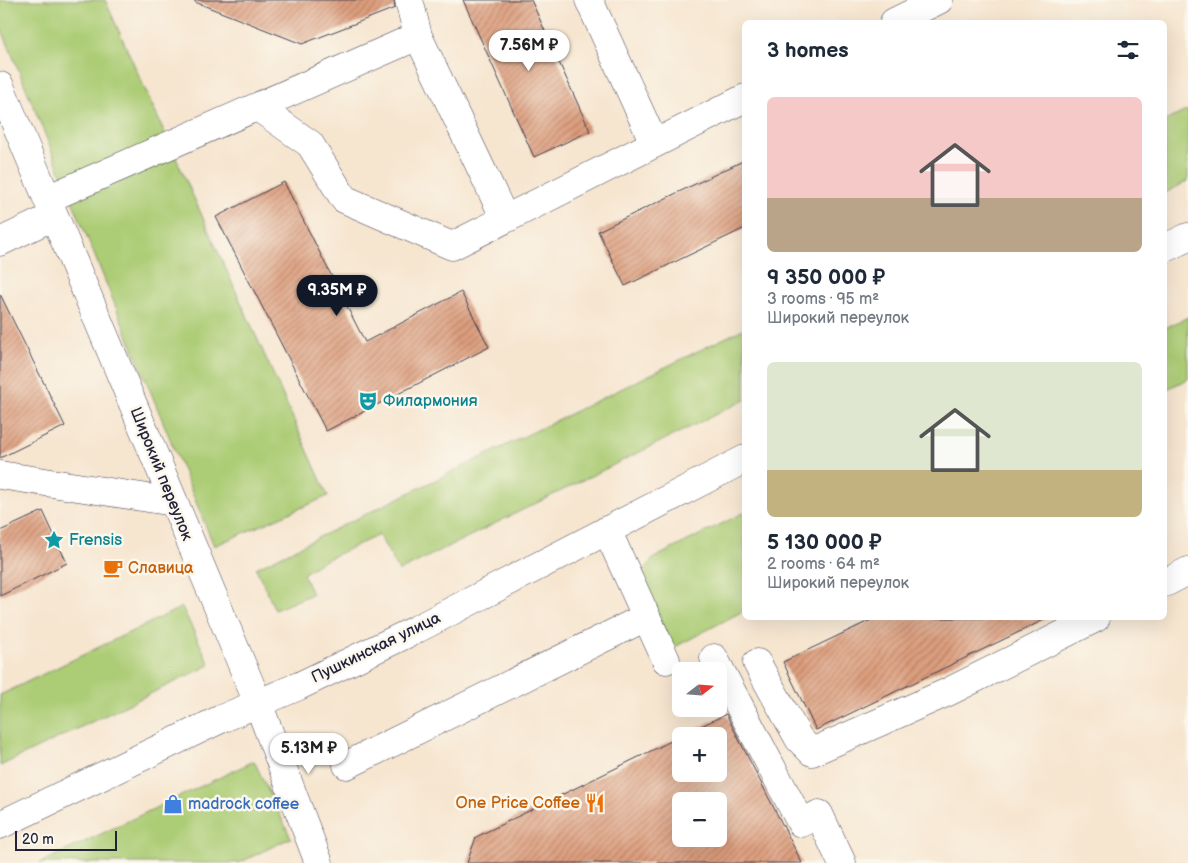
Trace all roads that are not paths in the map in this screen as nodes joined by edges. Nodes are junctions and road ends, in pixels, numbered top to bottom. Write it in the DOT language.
graph roads {
  1 [pos="409,0"];
  2 [pos="589,0"];
  3 [pos="939,0"];
  4 [pos="898,20"];
  5 [pos="418,36"];
  6 [pos="0,86"];
  7 [pos="742,99"];
  8 [pos="259,108"];
  9 [pos="654,143"];
  10 [pos="51,208"];
  11 [pos="505,219"];
  12 [pos="1188,237"];
  13 [pos="0,242"];
  14 [pos="1167,247"];
  15 [pos="742,460"];
  16 [pos="0,476"];
  17 [pos="174,502"];
  18 [pos="607,530"];
  19 [pos="1188,571"];
  20 [pos="1167,582"];
  21 [pos="646,617"];
  22 [pos="1092,620"];
  23 [pos="714,658"];
  24 [pos="666,660"];
  25 [pos="757,663"];
  26 [pos="258,703"];
  27 [pos="347,765"];
  28 [pos="0,825"];
  29 [pos="319,863"];
  30 [pos="842,863"];
  1 -- 5 [label="main road"];
  2 -- 9 [label="main road"];
  3 -- 4 [label="main road"];
  5 -- 8 [label="main road"];
  5 -- 11 [label="main road"];
  6 -- 10 [label="main road, Широкий переулок"];
  7 -- 9 [label="main road"];
  8 -- 10 [label="main road"];
  8 -- 11 [label="main road"];
  9 -- 11 [label="main road"];
  10 -- 13 [label="main road"];
  10 -- 17 [label="main road, Широкий переулок"];
  12 -- 14 [label="main road"];
  15 -- 18 [label="main road, Пушкинская улица"];
  16 -- 17 [label="main road"];
  17 -- 26 [label="main road, Широкий переулок"];
  18 -- 21 [label="main road"];
  18 -- 26 [label="main road, Пушкинская улица"];
  19 -- 20 [label="main road"];
  21 -- 24 [label="main road"];
  21 -- 27 [label="main road"];
  22 -- 25 [label="main road"];
  23 -- 30 [label="main road"];
  26 -- 28 [label="main road, Пушкинская улица"];
  26 -- 29 [label="main road, Широкий переулок"];
}
